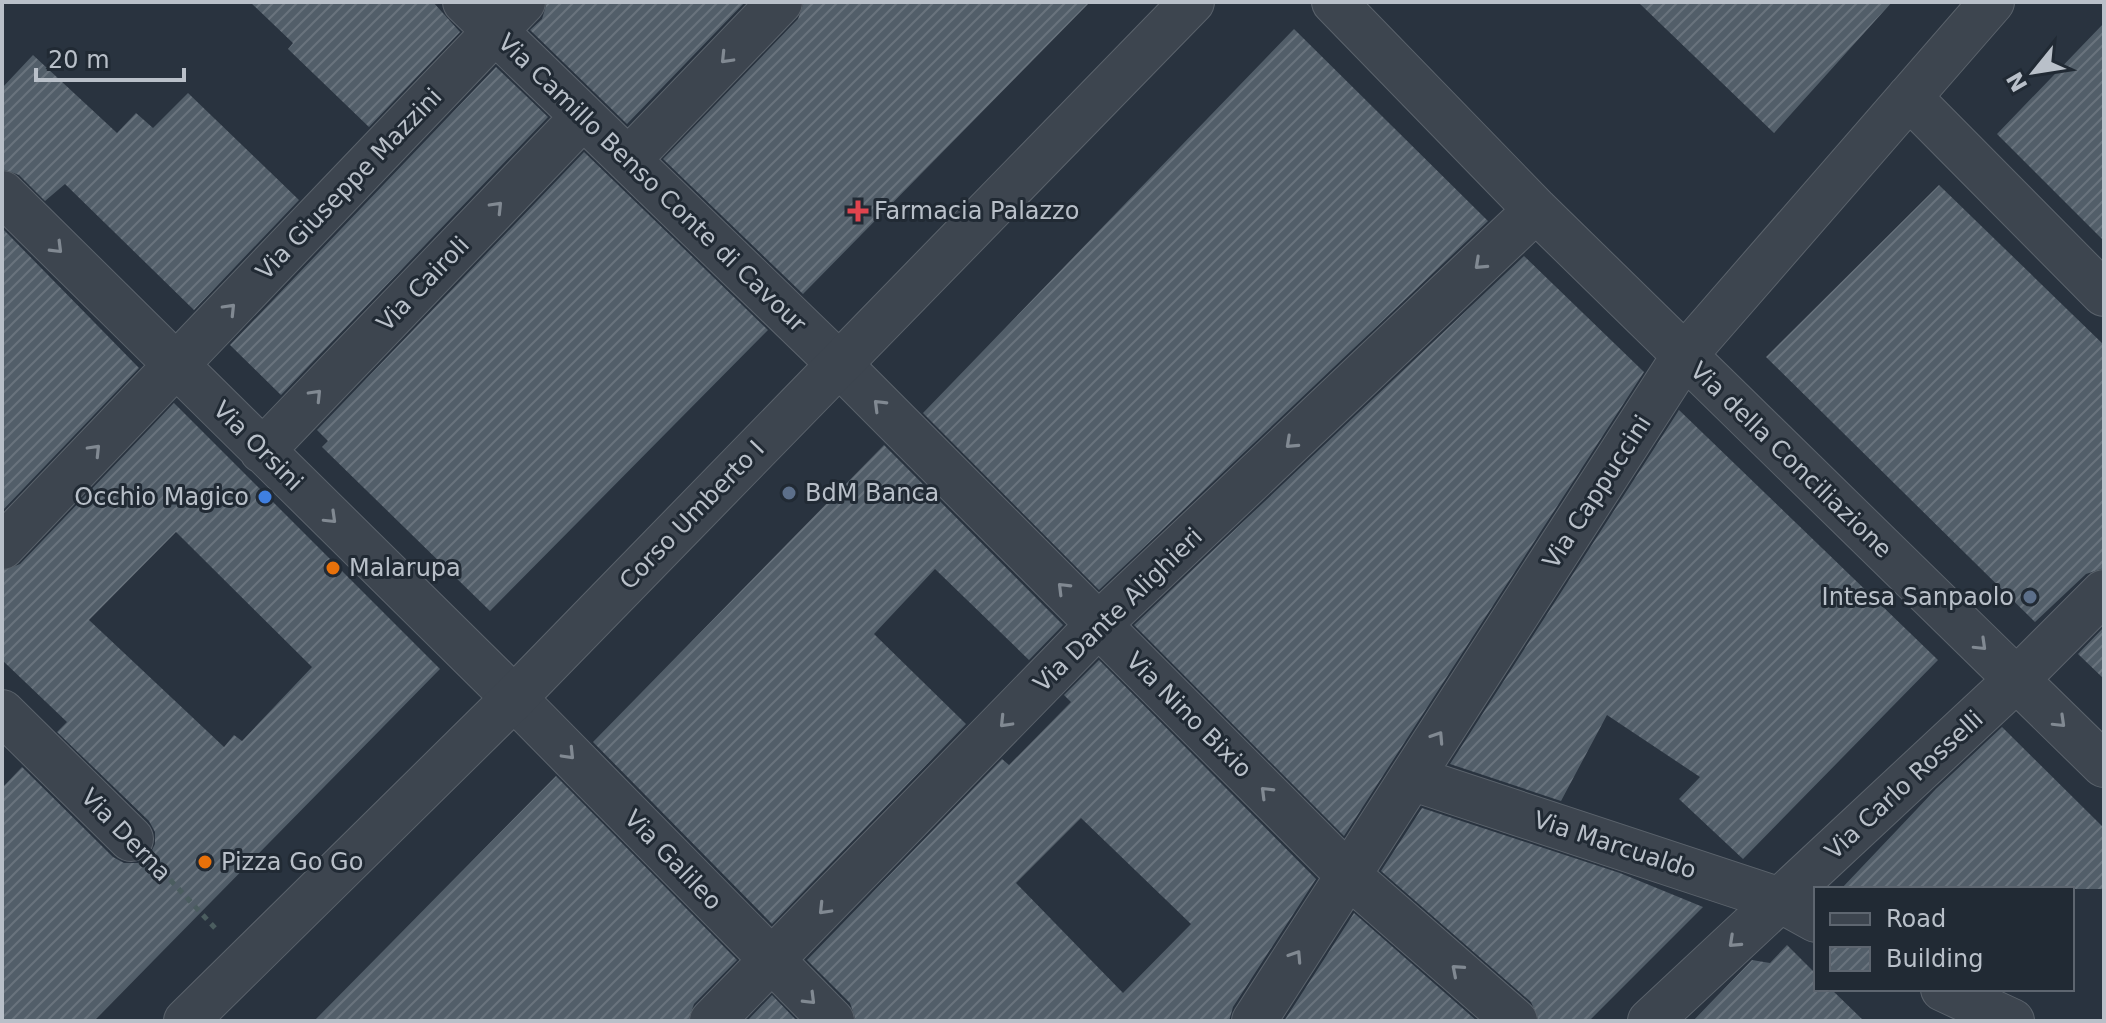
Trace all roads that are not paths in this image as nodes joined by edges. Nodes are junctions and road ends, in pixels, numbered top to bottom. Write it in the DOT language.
graph roads {
  1 [pos="780,2"];
  2 [pos="1192,2"];
  3 [pos="1334,2"];
  4 [pos="1992,2"];
  5 [pos="494,12"];
  6 [pos="1909,97"];
  7 [pos="583,117"];
  8 [pos="628,160"];
  9 [pos="2,193"];
  10 [pos="1536,210"];
  11 [pos="2104,294"];
  12 [pos="1684,356"];
  13 [pos="839,364"];
  14 [pos="176,365"];
  15 [pos="262,451"];
  16 [pos="2,547"];
  17 [pos="2104,592"];
  18 [pos="1099,624"];
  19 [pos="2017,679"];
  20 [pos="514,698"];
  21 [pos="2,712"];
  22 [pos="2104,765"];
  23 [pos="1411,778"];
  24 [pos="131,839"];
  25 [pos="1348,875"];
  26 [pos="1820,887"];
  27 [pos="1814,893"];
  28 [pos="1798,910"];
  29 [pos="773,962"];
  30 [pos="1947,991"];
  31 [pos="186,1021"];
  32 [pos="712,1021"];
  33 [pos="832,1021"];
  34 [pos="1254,1021"];
  35 [pos="1515,1021"];
  36 [pos="1650,1021"];
  37 [pos="2012,1021"];
  1 -- 8 [label="street, one-way"];
  2 -- 13 [label="street, Corso Umberto I"];
  3 -- 10 [label="street, Via della Conciliazione"];
  4 -- 6 [label="street, Via Cappuccini"];
  5 -- 7 [label="street, Via Camillo Benso Conte di Cavour"];
  14 -- 5 [label="street, Via Giuseppe Mazzini, one-way"];
  6 -- 11 [label="street"];
  6 -- 12 [label="street, Via Cappuccini"];
  7 -- 8 [label="street, Via Camillo Benso Conte di Cavour"];
  15 -- 7 [label="street, Via Cairoli, one-way"];
  8 -- 13 [label="street, Via Camillo Benso Conte di Cavour"];
  9 -- 14 [label="street, Via Orsini, one-way"];
  10 -- 12 [label="street, Via della Conciliazione"];
  10 -- 18 [label="street, Via Dante Alighieri, one-way"];
  12 -- 19 [label="street, Via della Conciliazione, one-way"];
  23 -- 12 [label="street, Via Cappuccini, one-way"];
  18 -- 13 [label="street, Via Nino Bixio, one-way"];
  13 -- 20 [label="street, Corso Umberto I"];
  14 -- 15 [label="street, Via Orsini"];
  16 -- 14 [label="street, Via Giuseppe Mazzini, one-way"];
  15 -- 20 [label="street, Via Orsini, one-way"];
  17 -- 19 [label="street, Via Carlo Rosselli"];
  25 -- 18 [label="street, Via Nino Bixio, one-way"];
  18 -- 29 [label="street, Via Dante Alighieri, one-way"];
  19 -- 22 [label="street, Via della Conciliazione, one-way"];
  19 -- 26 [label="street, Via Carlo Rosselli"];
  20 -- 29 [label="street, Via Galileo, one-way"];
  20 -- 31 [label="street, Corso Umberto I"];
  21 -- 24 [label="street, Via Derna"];
  23 -- 25 [label="street, Via Cappuccini"];
  23 -- 28 [label="street, Via Marcualdo"];
  34 -- 25 [label="street, Via Cappuccini, one-way"];
  35 -- 25 [label="street, Via Nino Bixio, one-way"];
  27 -- 28 [label="street, Via Carlo Rosselli"];
  28 -- 36 [label="street, Via Carlo Rosselli, one-way"];
  29 -- 32 [label="street, Via Dante Alighieri"];
  29 -- 33 [label="street, Via Galileo, one-way"];
  30 -- 37 [label="street"];
}
